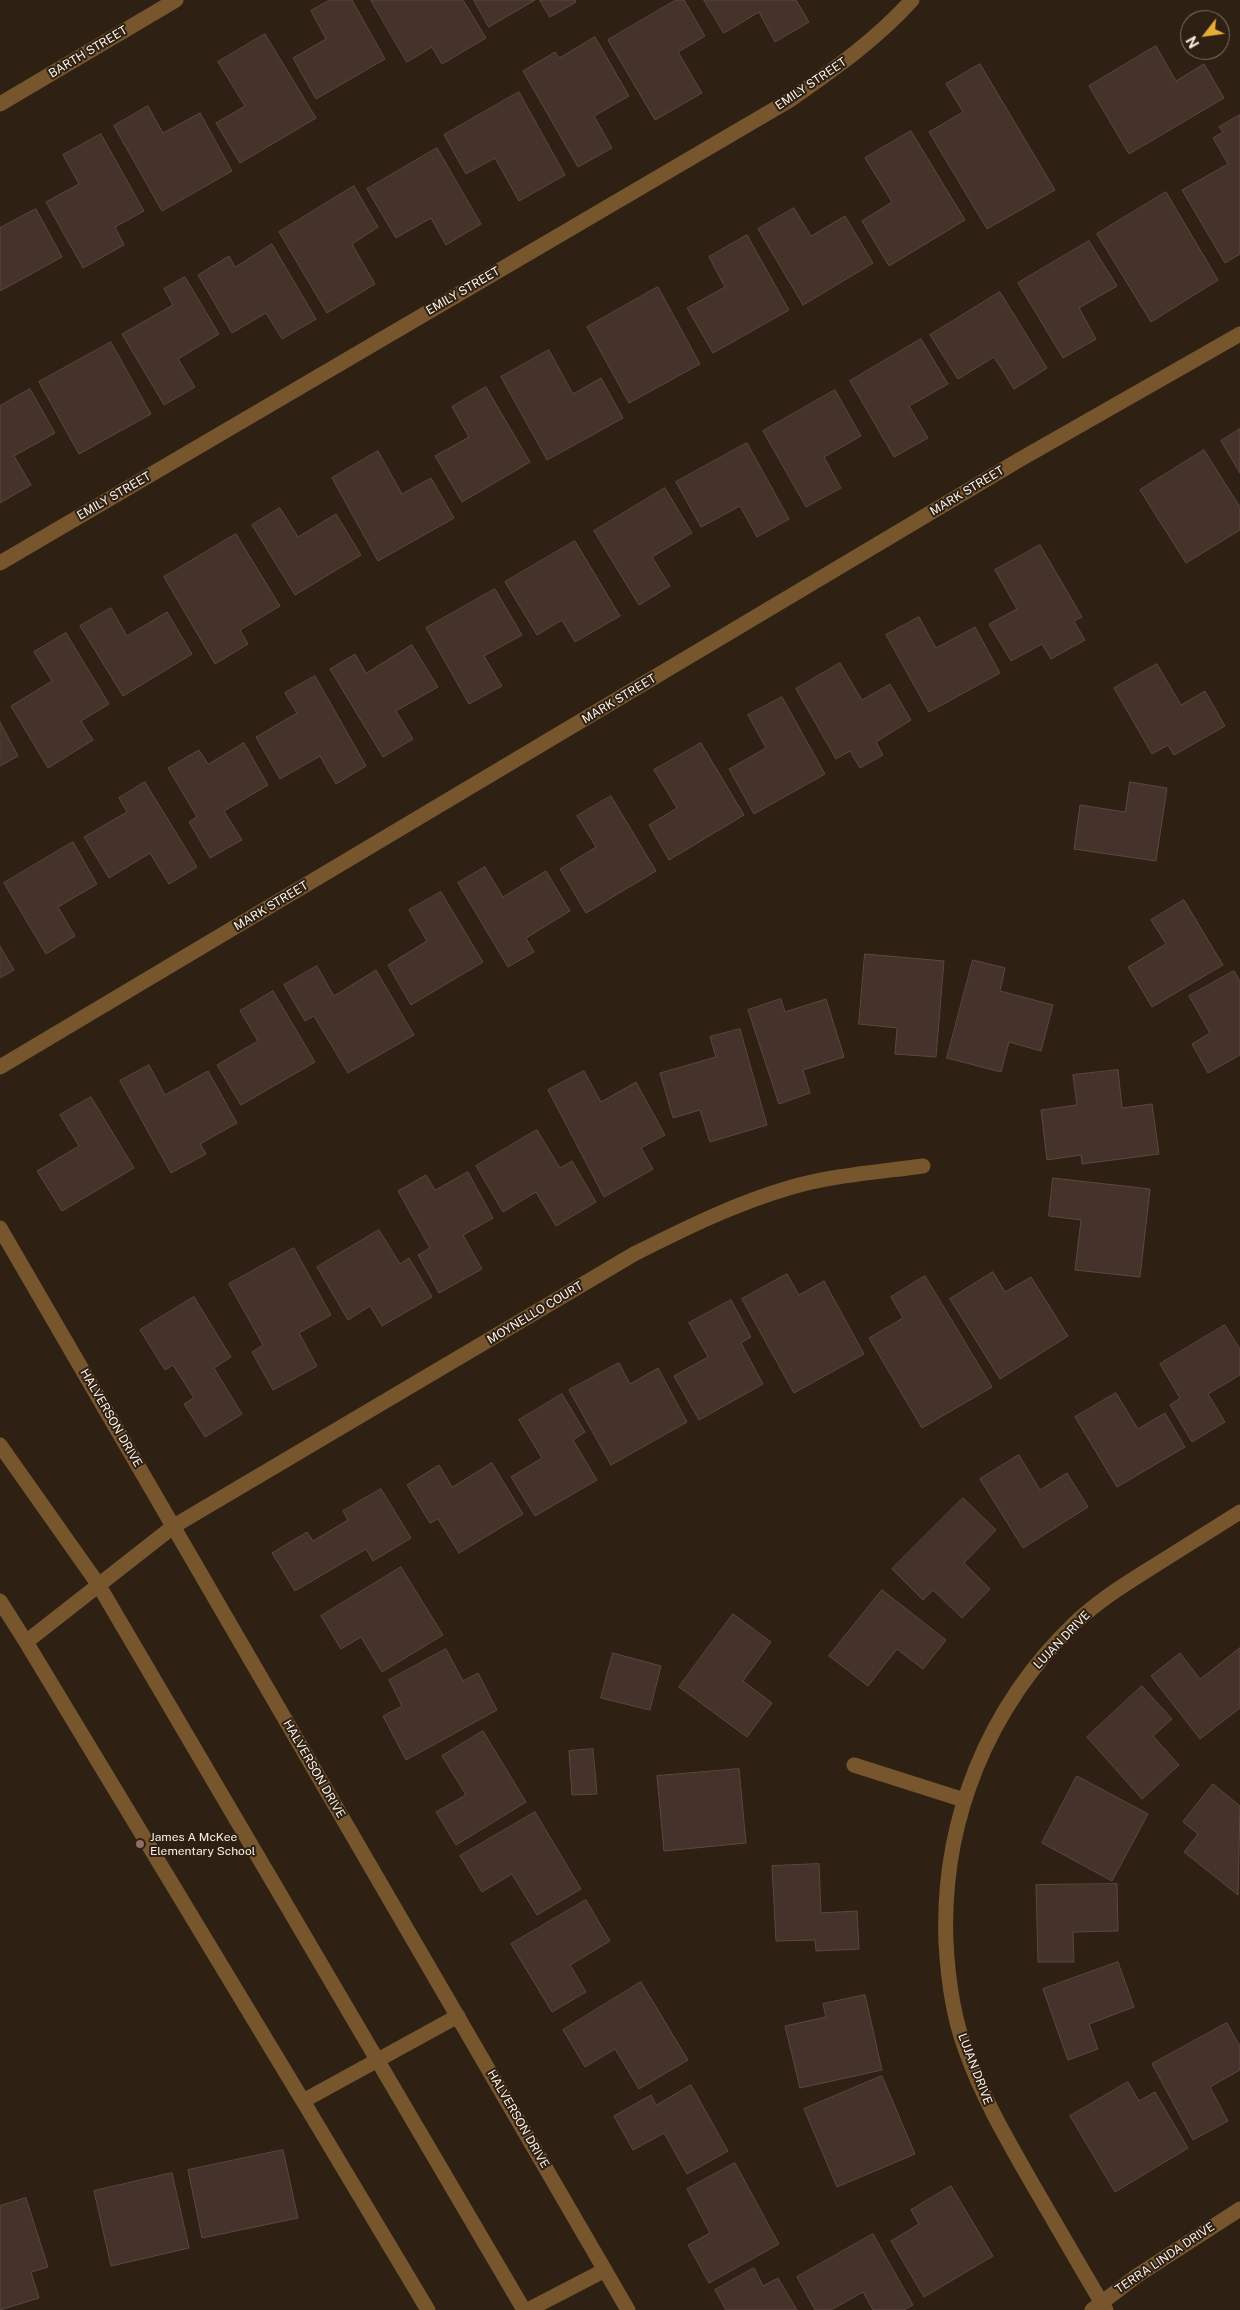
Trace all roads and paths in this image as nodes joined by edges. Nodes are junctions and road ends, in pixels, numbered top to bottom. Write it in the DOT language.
graph roads {
  1 [pos="176,0"];
  2 [pos="912,0"];
  3 [pos="0,104"];
  4 [pos="1240,334"];
  5 [pos="0,563"];
  6 [pos="0,1067"];
  7 [pos="923,1166"];
  8 [pos="0,1228"];
  9 [pos="0,1445"];
  10 [pos="1240,1512"];
  11 [pos="174,1526"];
  12 [pos="98,1584"];
  13 [pos="0,1601"];
  14 [pos="26,1642"];
  15 [pos="854,1765"];
  16 [pos="964,1800"];
  17 [pos="458,2016"];
  18 [pos="379,2061"];
  19 [pos="303,2101"];
  20 [pos="1240,2208"];
  21 [pos="605,2270"];
  22 [pos="1100,2308"];
  23 [pos="428,2310"];
  24 [pos="524,2310"];
  25 [pos="528,2310"];
  26 [pos="628,2310"];
  1 -- 3 [label="street, BARTH STREET"];
  2 -- 5 [label="street, EMILY STREET"];
  4 -- 6 [label="street, MARK STREET"];
  7 -- 11 [label="street, MOYNELLO COURT"];
  8 -- 11 [label="street, HALVERSON DRIVE"];
  9 -- 12 [label="street"];
  10 -- 16 [label="street, LUJAN DRIVE"];
  11 -- 12 [label="street, MOYNELLO COURT"];
  11 -- 17 [label="street, HALVERSON DRIVE"];
  12 -- 14 [label="street, MOYNELLO COURT"];
  12 -- 18 [label="street"];
  13 -- 14 [label="street"];
  14 -- 19 [label="street"];
  15 -- 16 [label="street"];
  16 -- 22 [label="street, LUJAN DRIVE"];
  17 -- 18 [label="street"];
  17 -- 21 [label="street, HALVERSON DRIVE"];
  18 -- 19 [label="street"];
  18 -- 24 [label="street"];
  19 -- 23 [label="street"];
  20 -- 22 [label="street, TERRA LINDA DRIVE"];
  21 -- 25 [label="street"];
  21 -- 26 [label="street, HALVERSON DRIVE"];
}
